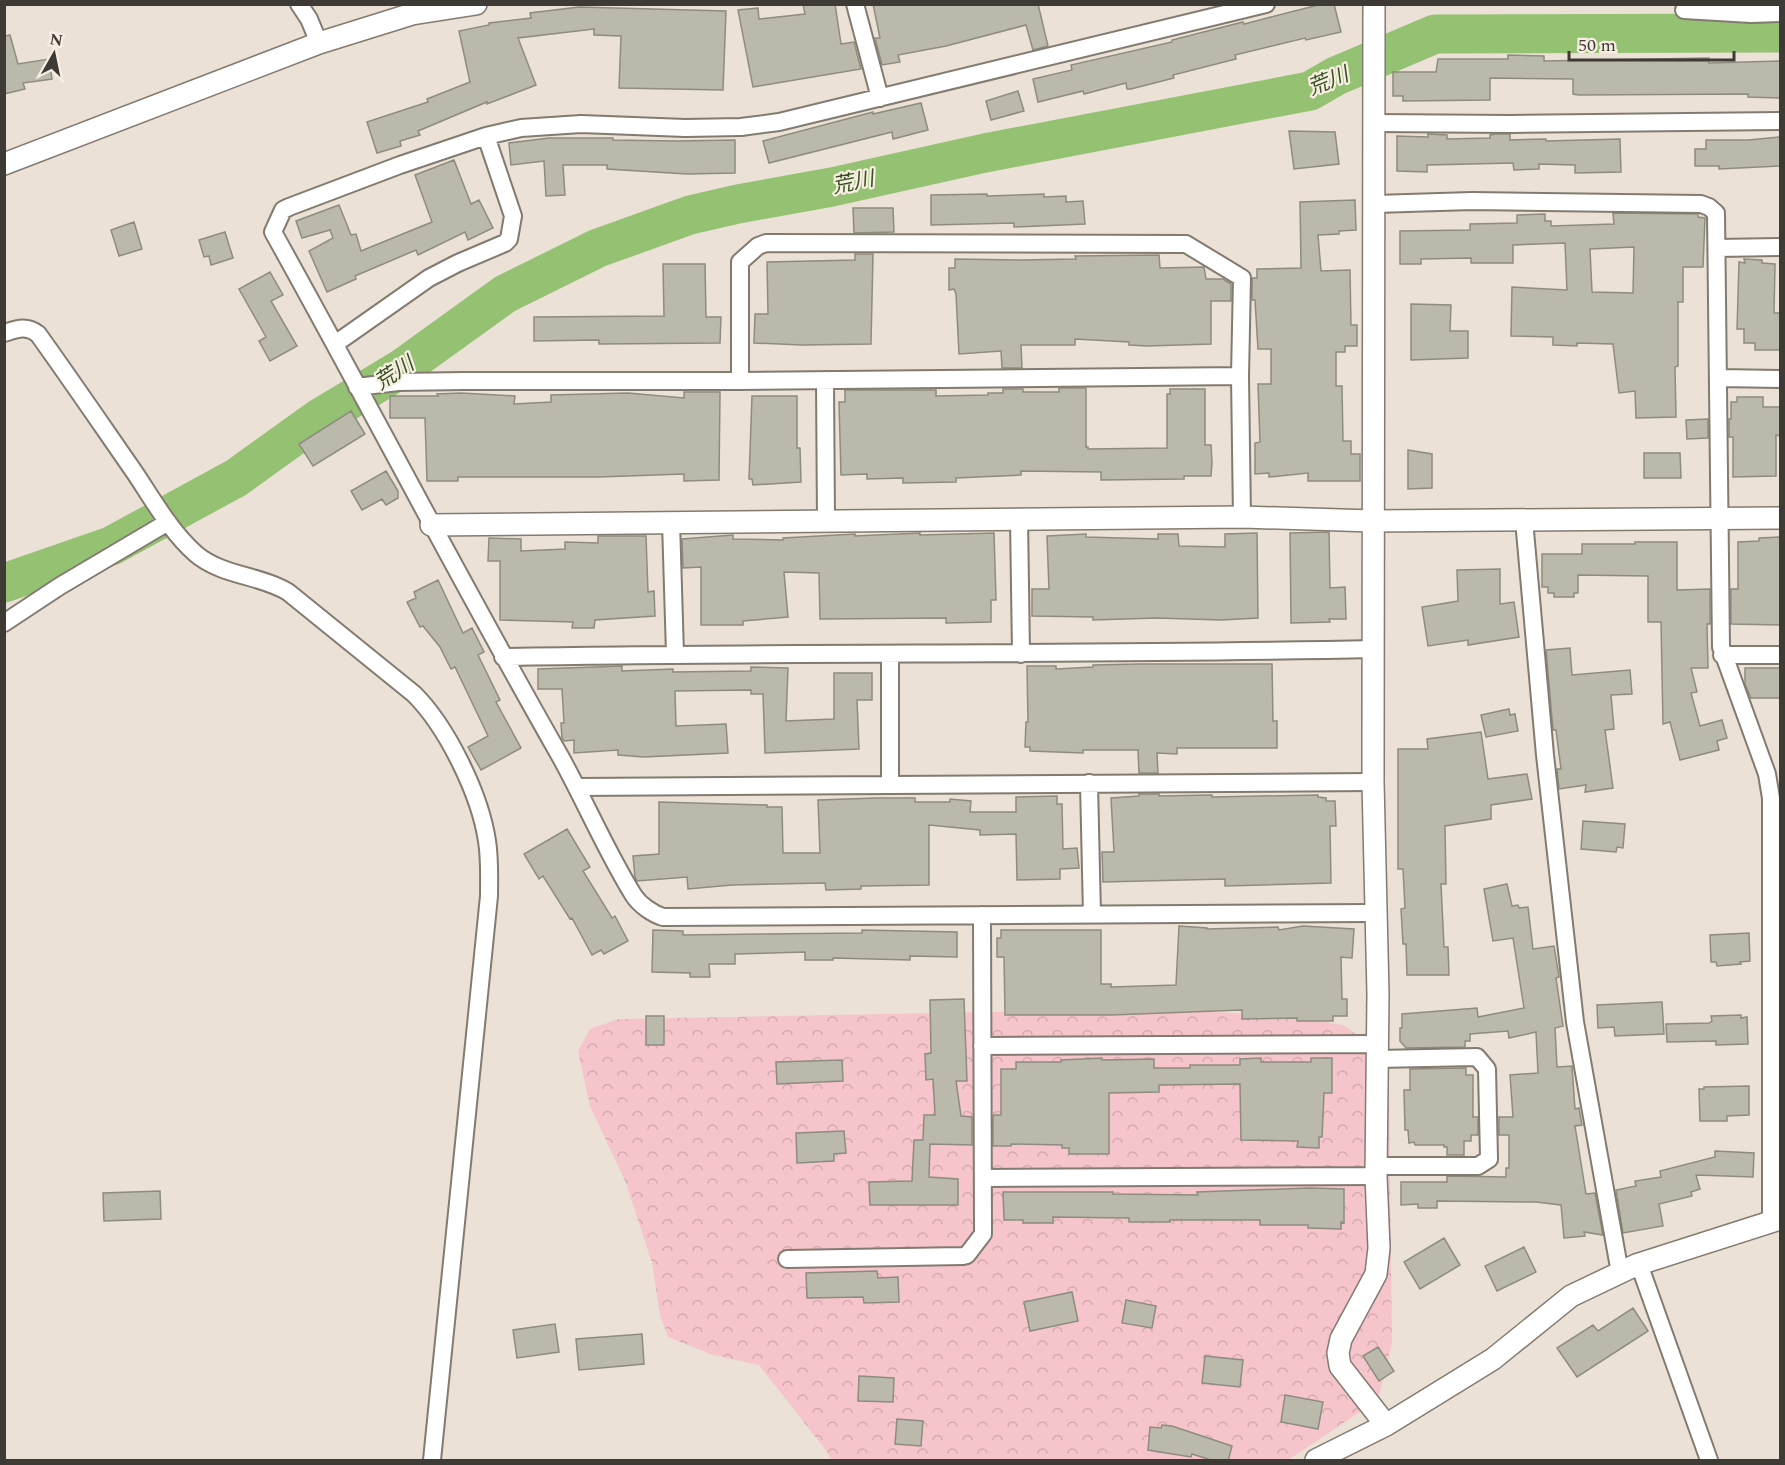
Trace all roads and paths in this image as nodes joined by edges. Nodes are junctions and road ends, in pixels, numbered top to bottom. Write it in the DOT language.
graph roads {
  1 [pos="299,4"];
  2 [pos="476,4"];
  3 [pos="855,4"];
  4 [pos="1266,4"];
  5 [pos="1374,4"];
  6 [pos="1746,9"];
  7 [pos="1684,10"];
  8 [pos="1780,13"];
  9 [pos="320,42"];
  10 [pos="880,98"];
  11 [pos="1780,121"];
  12 [pos="1374,123"];
  13 [pos="486,136"];
  14 [pos="4,164"];
  15 [pos="1375,204"];
  16 [pos="1780,247"];
  17 [pos="1717,248"];
  18 [pos="4,333"];
  19 [pos="335,344"];
  20 [pos="1240,376"];
  21 [pos="1719,378"];
  22 [pos="1780,379"];
  23 [pos="825,380"];
  24 [pos="740,381"];
  25 [pos="357,387"];
  26 [pos="1242,517"];
  27 [pos="1018,518"];
  28 [pos="1719,518"];
  29 [pos="1780,518"];
  30 [pos="826,520"];
  31 [pos="1524,520"];
  32 [pos="1373,521"];
  33 [pos="168,522"];
  34 [pos="671,522"];
  35 [pos="431,525"];
  36 [pos="4,623"];
  37 [pos="1375,649"];
  38 [pos="675,654"];
  39 [pos="890,654"];
  40 [pos="1021,654"];
  41 [pos="1722,655"];
  42 [pos="1780,655"];
  43 [pos="503,657"];
  44 [pos="1373,782"];
  45 [pos="1089,783"];
  46 [pos="890,785"];
  47 [pos="577,787"];
  48 [pos="1775,788"];
  49 [pos="1376,913"];
  50 [pos="982,915"];
  51 [pos="1092,915"];
  52 [pos="1776,918"];
  53 [pos="982,1047"];
  54 [pos="1776,1050"];
  55 [pos="1377,1051"];
  56 [pos="1376,1171"];
  57 [pos="984,1178"];
  58 [pos="1776,1220"];
  59 [pos="787,1259"];
  60 [pos="1630,1269"];
  61 [pos="1386,1425"];
  62 [pos="432,1461"];
  63 [pos="1316,1461"];
  64 [pos="1709,1461"];
  1 -- 9 [label="street"];
  2 -- 9 [label="street"];
  3 -- 10 [label="street"];
  4 -- 10 [label="street"];
  5 -- 12 [label="street"];
  6 -- 7 [label="street"];
  6 -- 8 [label="street"];
  9 -- 14 [label="street"];
  10 -- 13 [label="street"];
  11 -- 12 [label="street"];
  12 -- 15 [label="street"];
  13 -- 19 [label="street"];
  13 -- 19 [label="street"];
  15 -- 17 [label="street"];
  15 -- 32 [label="street"];
  16 -- 17 [label="street"];
  17 -- 21 [label="street"];
  18 -- 33 [label="street"];
  19 -- 25 [label="street"];
  20 -- 23 [label="street"];
  20 -- 24 [label="street"];
  20 -- 26 [label="street"];
  21 -- 22 [label="street"];
  21 -- 28 [label="street"];
  23 -- 24 [label="street"];
  23 -- 30 [label="street"];
  24 -- 25 [label="street"];
  25 -- 35 [label="street"];
  26 -- 27 [label="street"];
  26 -- 32 [label="street"];
  27 -- 30 [label="street"];
  27 -- 40 [label="street"];
  28 -- 29 [label="street"];
  28 -- 31 [label="street"];
  28 -- 41 [label="street"];
  30 -- 34 [label="street"];
  31 -- 32 [label="street"];
  31 -- 60 [label="street"];
  32 -- 37 [label="street"];
  33 -- 36 [label="street"];
  33 -- 62 [label="street"];
  34 -- 35 [label="street"];
  34 -- 38 [label="street"];
  35 -- 43 [label="street"];
  37 -- 40 [label="street"];
  37 -- 44 [label="street"];
  38 -- 39 [label="street"];
  38 -- 43 [label="street"];
  39 -- 40 [label="street"];
  39 -- 46 [label="street"];
  41 -- 42 [label="street"];
  41 -- 48 [label="street"];
  43 -- 47 [label="street"];
  44 -- 45 [label="street"];
  44 -- 49 [label="street"];
  45 -- 46 [label="street"];
  45 -- 51 [label="street"];
  46 -- 47 [label="street"];
  47 -- 50 [label="street"];
  48 -- 52 [label="street"];
  49 -- 51 [label="street"];
  49 -- 55 [label="street"];
  50 -- 51 [label="street"];
  50 -- 53 [label="street"];
  52 -- 54 [label="street"];
  53 -- 55 [label="street"];
  53 -- 57 [label="street"];
  54 -- 58 [label="street"];
  55 -- 56 [label="street"];
  55 -- 56 [label="street"];
  56 -- 57 [label="street"];
  56 -- 61 [label="street"];
  57 -- 59 [label="street"];
  58 -- 60 [label="street"];
  60 -- 61 [label="street"];
  60 -- 64 [label="street"];
  61 -- 63 [label="street"];
}
